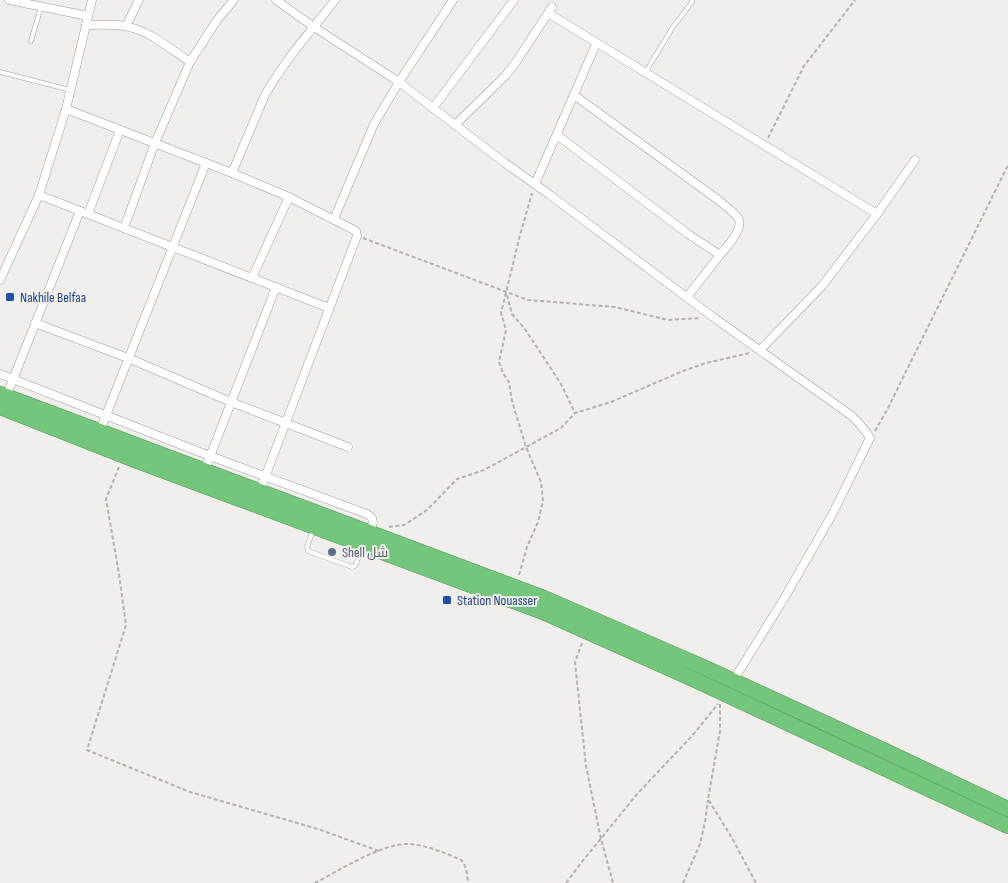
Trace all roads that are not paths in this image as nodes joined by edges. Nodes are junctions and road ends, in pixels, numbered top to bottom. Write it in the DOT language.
graph roads {
  1 [pos="14,0"];
  2 [pos="92,0"];
  3 [pos="139,0"];
  4 [pos="234,0"];
  5 [pos="335,0"];
  6 [pos="454,0"];
  7 [pos="514,0"];
  8 [pos="692,0"];
  9 [pos="281,2"];
  10 [pos="41,7"];
  11 [pos="88,16"];
  12 [pos="86,25"];
  13 [pos="126,26"];
  14 [pos="314,27"];
  15 [pos="30,41"];
  16 [pos="596,44"];
  17 [pos="190,62"];
  18 [pos="0,72"];
  19 [pos="645,73"];
  20 [pos="399,82"];
  21 [pos="71,90"];
  22 [pos="574,95"];
  23 [pos="433,108"];
  24 [pos="66,109"];
  25 [pos="455,126"];
  26 [pos="120,130"];
  27 [pos="557,135"];
  28 [pos="155,143"];
  29 [pos="915,160"];
  30 [pos="206,163"];
  31 [pos="232,173"];
  32 [pos="535,184"];
  33 [pos="39,195"];
  34 [pos="290,197"];
  35 [pos="84,212"];
  36 [pos="877,214"];
  37 [pos="334,219"];
  38 [pos="124,228"];
  39 [pos="172,247"];
  40 [pos="720,255"];
  41 [pos="252,278"];
  42 [pos="0,280"];
  43 [pos="276,287"];
  44 [pos="687,297"];
  45 [pos="329,308"];
  46 [pos="35,322"];
  47 [pos="760,350"];
  48 [pos="128,358"];
  49 [pos="0,374"];
  50 [pos="13,379"];
  51 [pos="2,399"];
  52 [pos="231,402"];
  53 [pos="106,416"];
  54 [pos="286,423"];
  55 [pos="97,438"];
  56 [pos="348,448"];
  57 [pos="210,456"];
  58 [pos="265,476"];
  59 [pos="202,477"];
  60 [pos="257,498"];
  61 [pos="317,520"];
  62 [pos="367,536"];
  63 [pos="732,681"];
  64 [pos="1008,809"];
  65 [pos="1008,826"];
  1 -- 10 [label="street"];
  2 -- 11 [label="street"];
  3 -- 13 [label="street"];
  4 -- 17 [label="street"];
  5 -- 14 [label="street"];
  6 -- 20 [label="street"];
  7 -- 23 [label="street"];
  8 -- 19 [label="lane"];
  9 -- 14 [label="street"];
  10 -- 11 [label="street"];
  10 -- 15 [label="lane"];
  11 -- 12 [label="street"];
  12 -- 13 [label="street"];
  12 -- 21 [label="street"];
  13 -- 17 [label="street"];
  14 -- 20 [label="street"];
  14 -- 31 [label="street"];
  16 -- 19 [label="street"];
  16 -- 22 [label="street"];
  16 -- 25 [label="street"];
  17 -- 28 [label="street"];
  18 -- 21 [label="lane"];
  19 -- 36 [label="street"];
  20 -- 23 [label="street"];
  20 -- 37 [label="street"];
  21 -- 24 [label="street"];
  22 -- 27 [label="street"];
  22 -- 40 [label="street"];
  23 -- 25 [label="street"];
  24 -- 26 [label="street"];
  24 -- 33 [label="street"];
  25 -- 32 [label="street"];
  26 -- 28 [label="street"];
  26 -- 35 [label="street"];
  27 -- 32 [label="street"];
  27 -- 40 [label="street"];
  28 -- 30 [label="street"];
  28 -- 38 [label="street"];
  29 -- 36 [label="street"];
  30 -- 31 [label="street"];
  30 -- 39 [label="street"];
  31 -- 34 [label="street"];
  32 -- 44 [label="street"];
  33 -- 35 [label="street"];
  33 -- 42 [label="street"];
  34 -- 37 [label="street"];
  34 -- 41 [label="street"];
  35 -- 38 [label="street"];
  35 -- 46 [label="street"];
  36 -- 47 [label="street"];
  37 -- 45 [label="street"];
  38 -- 39 [label="street"];
  39 -- 41 [label="street"];
  39 -- 48 [label="street"];
  40 -- 44 [label="street"];
  41 -- 43 [label="street"];
  43 -- 45 [label="street"];
  43 -- 52 [label="street"];
  44 -- 47 [label="street"];
  45 -- 54 [label="street"];
  46 -- 48 [label="street"];
  46 -- 50 [label="street"];
  47 -- 63 [label="street"];
  48 -- 52 [label="street"];
  48 -- 53 [label="street"];
  49 -- 50 [label="street"];
  50 -- 51 [label="street"];
  50 -- 53 [label="street"];
  51 -- 55 [label="highway"];
  52 -- 54 [label="street"];
  52 -- 57 [label="street"];
  53 -- 55 [label="street"];
  53 -- 57 [label="street"];
  54 -- 56 [label="street"];
  54 -- 58 [label="street"];
  55 -- 59 [label="highway"];
  55 -- 59 [label="highway"];
  57 -- 58 [label="street"];
  57 -- 59 [label="street"];
  58 -- 60 [label="street"];
  58 -- 62 [label="street"];
  59 -- 60 [label="highway"];
  60 -- 61 [label="highway"];
  61 -- 62 [label="highway"];
  61 -- 62 [label="lane"];
  62 -- 63 [label="highway"];
  62 -- 65 [label="highway"];
  63 -- 64 [label="highway"];
}
